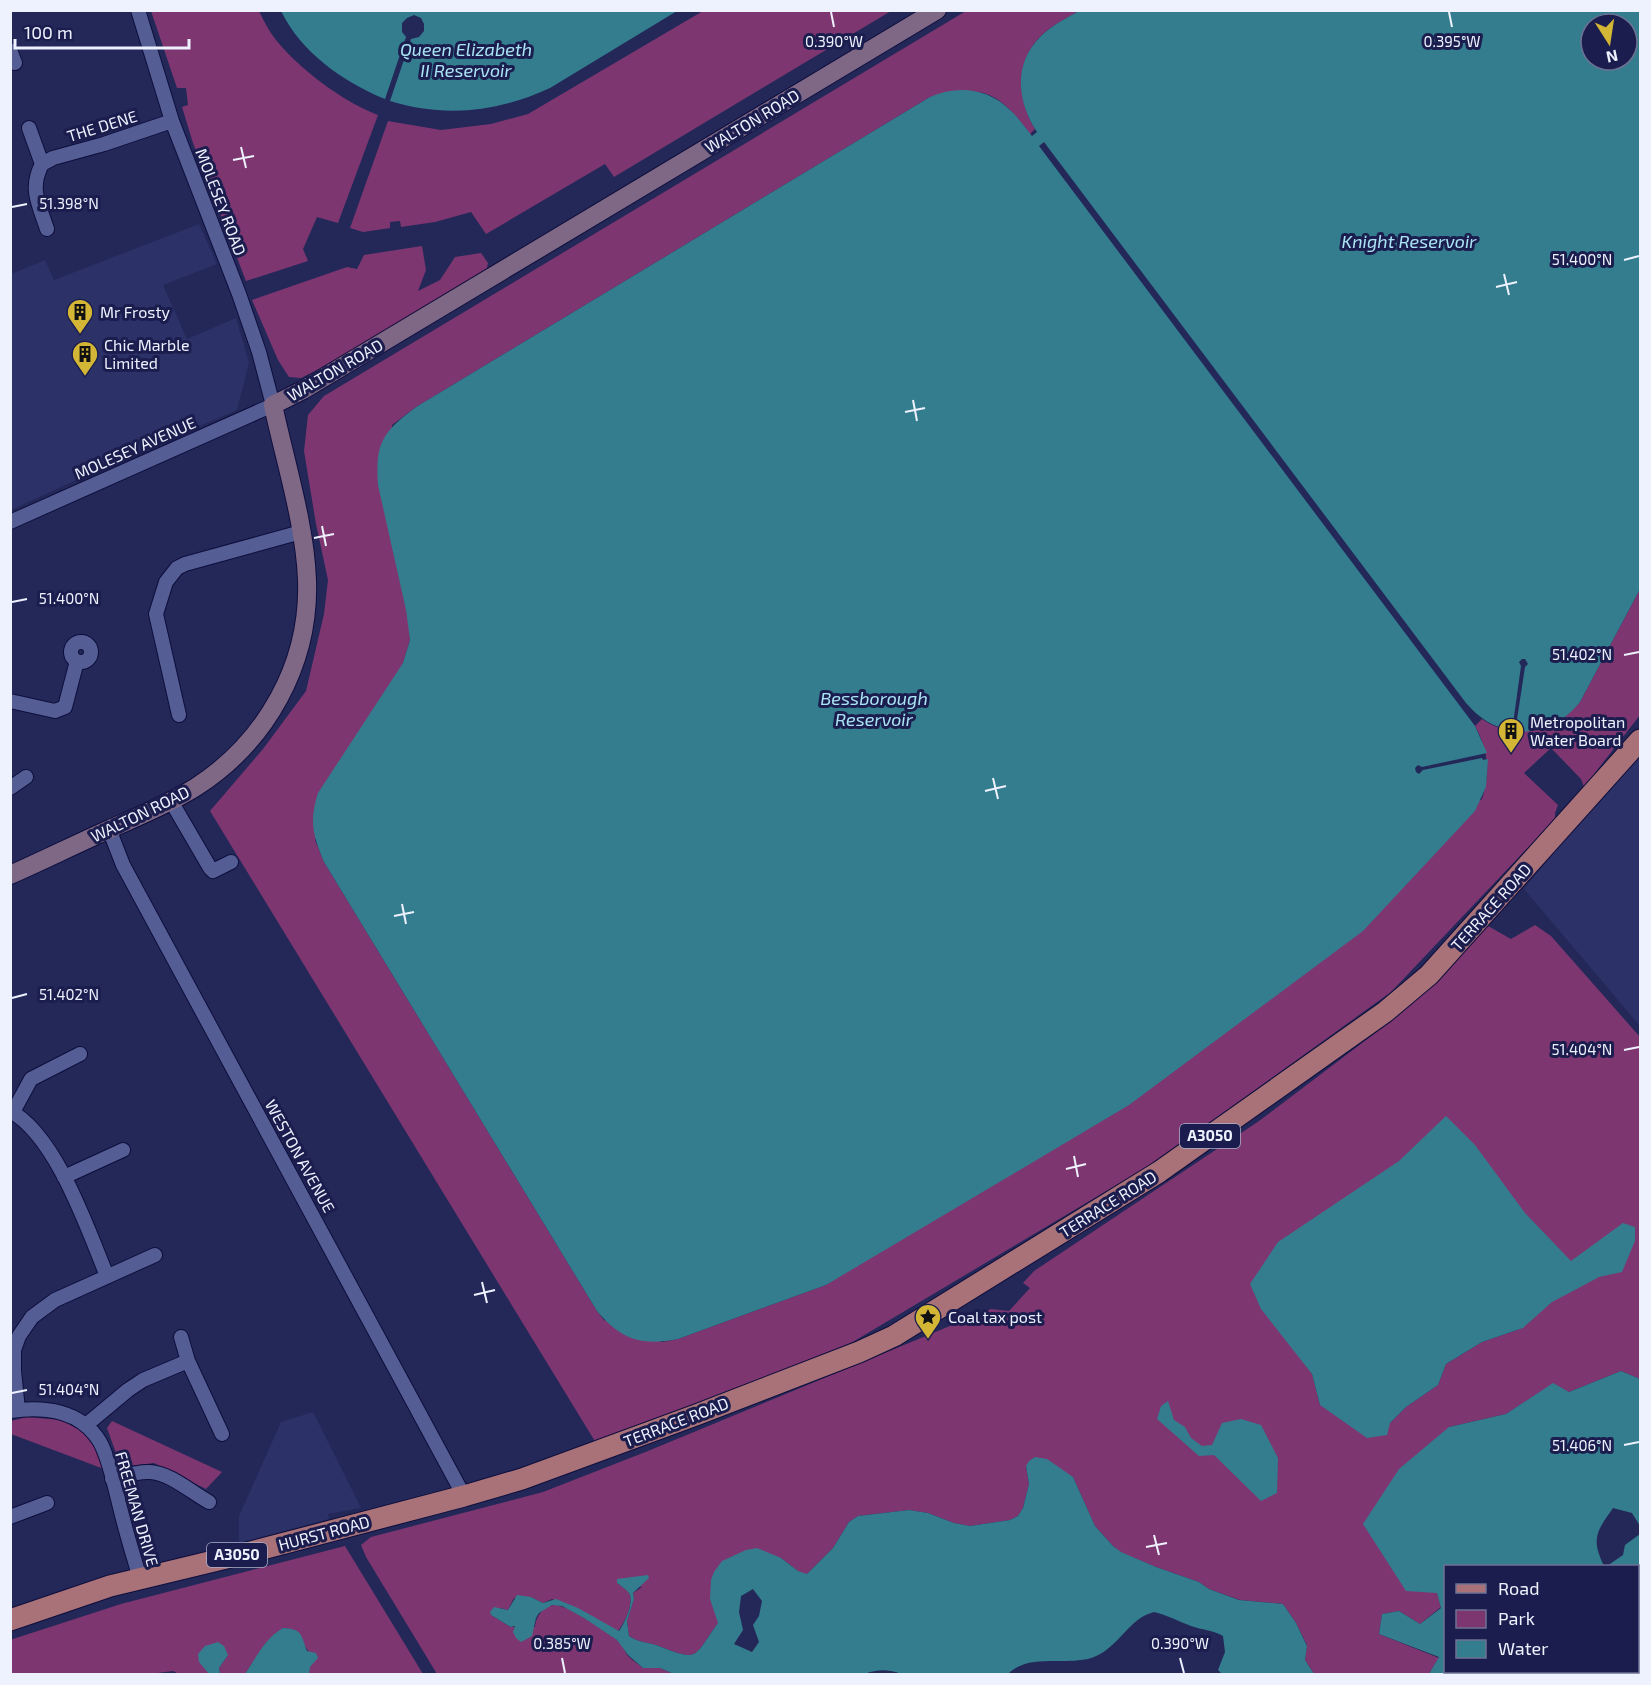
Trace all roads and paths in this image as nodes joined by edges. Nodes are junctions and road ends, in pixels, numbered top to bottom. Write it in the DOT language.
graph roads {
  1 [pos="138,10"];
  2 [pos="937,10"];
  3 [pos="172,121"];
  4 [pos="29,129"];
  5 [pos="42,164"];
  6 [pos="47,229"];
  7 [pos="273,405"];
  8 [pos="10,522"];
  9 [pos="301,532"];
  10 [pos="77,661"];
  11 [pos="10,701"];
  12 [pos="180,716"];
  13 [pos="1641,740"];
  14 [pos="26,777"];
  15 [pos="10,788"];
  16 [pos="171,801"];
  17 [pos="109,829"];
  18 [pos="231,862"];
  19 [pos="10,875"];
  20 [pos="80,1054"];
  21 [pos="12,1111"];
  22 [pos="123,1150"];
  23 [pos="64,1177"];
  24 [pos="155,1255"];
  25 [pos="108,1276"];
  26 [pos="181,1337"];
  27 [pos="12,1349"];
  28 [pos="188,1361"];
  29 [pos="14,1411"];
  30 [pos="86,1425"];
  31 [pos="222,1434"];
  32 [pos="112,1479"];
  33 [pos="464,1496"];
  34 [pos="209,1502"];
  35 [pos="47,1503"];
  36 [pos="10,1517"];
  37 [pos="140,1578"];
  38 [pos="10,1620"];
  1 -- 3 [label="street, MOLESEY ROAD"];
  2 -- 7 [label="main road, WALTON ROAD"];
  3 -- 5 [label="street, THE DENE"];
  3 -- 7 [label="street, MOLESEY ROAD"];
  4 -- 5 [label="street"];
  5 -- 6 [label="street"];
  7 -- 8 [label="street, MOLESEY AVENUE"];
  7 -- 9 [label="main road, WALTON ROAD"];
  9 -- 12 [label="street"];
  9 -- 16 [label="main road, WALTON ROAD"];
  10 -- 11 [label="street"];
  13 -- 33 [label="main road, TERRACE ROAD / A3050"];
  14 -- 15 [label="street"];
  16 -- 17 [label="main road, WALTON ROAD"];
  16 -- 18 [label="street"];
  17 -- 19 [label="main road, WALTON ROAD"];
  17 -- 33 [label="street, WESTON AVENUE"];
  20 -- 21 [label="street"];
  21 -- 23 [label="street"];
  22 -- 23 [label="street"];
  23 -- 25 [label="street"];
  24 -- 25 [label="street"];
  25 -- 27 [label="street"];
  26 -- 28 [label="street"];
  27 -- 29 [label="street"];
  28 -- 30 [label="street"];
  28 -- 31 [label="street"];
  29 -- 30 [label="street"];
  30 -- 32 [label="street, FREEMAN DRIVE"];
  32 -- 34 [label="street"];
  32 -- 37 [label="street, FREEMAN DRIVE"];
  33 -- 37 [label="main road, HURST ROAD / A3050"];
  35 -- 36 [label="street"];
  37 -- 38 [label="main road, HURST ROAD / A3050"];
}
